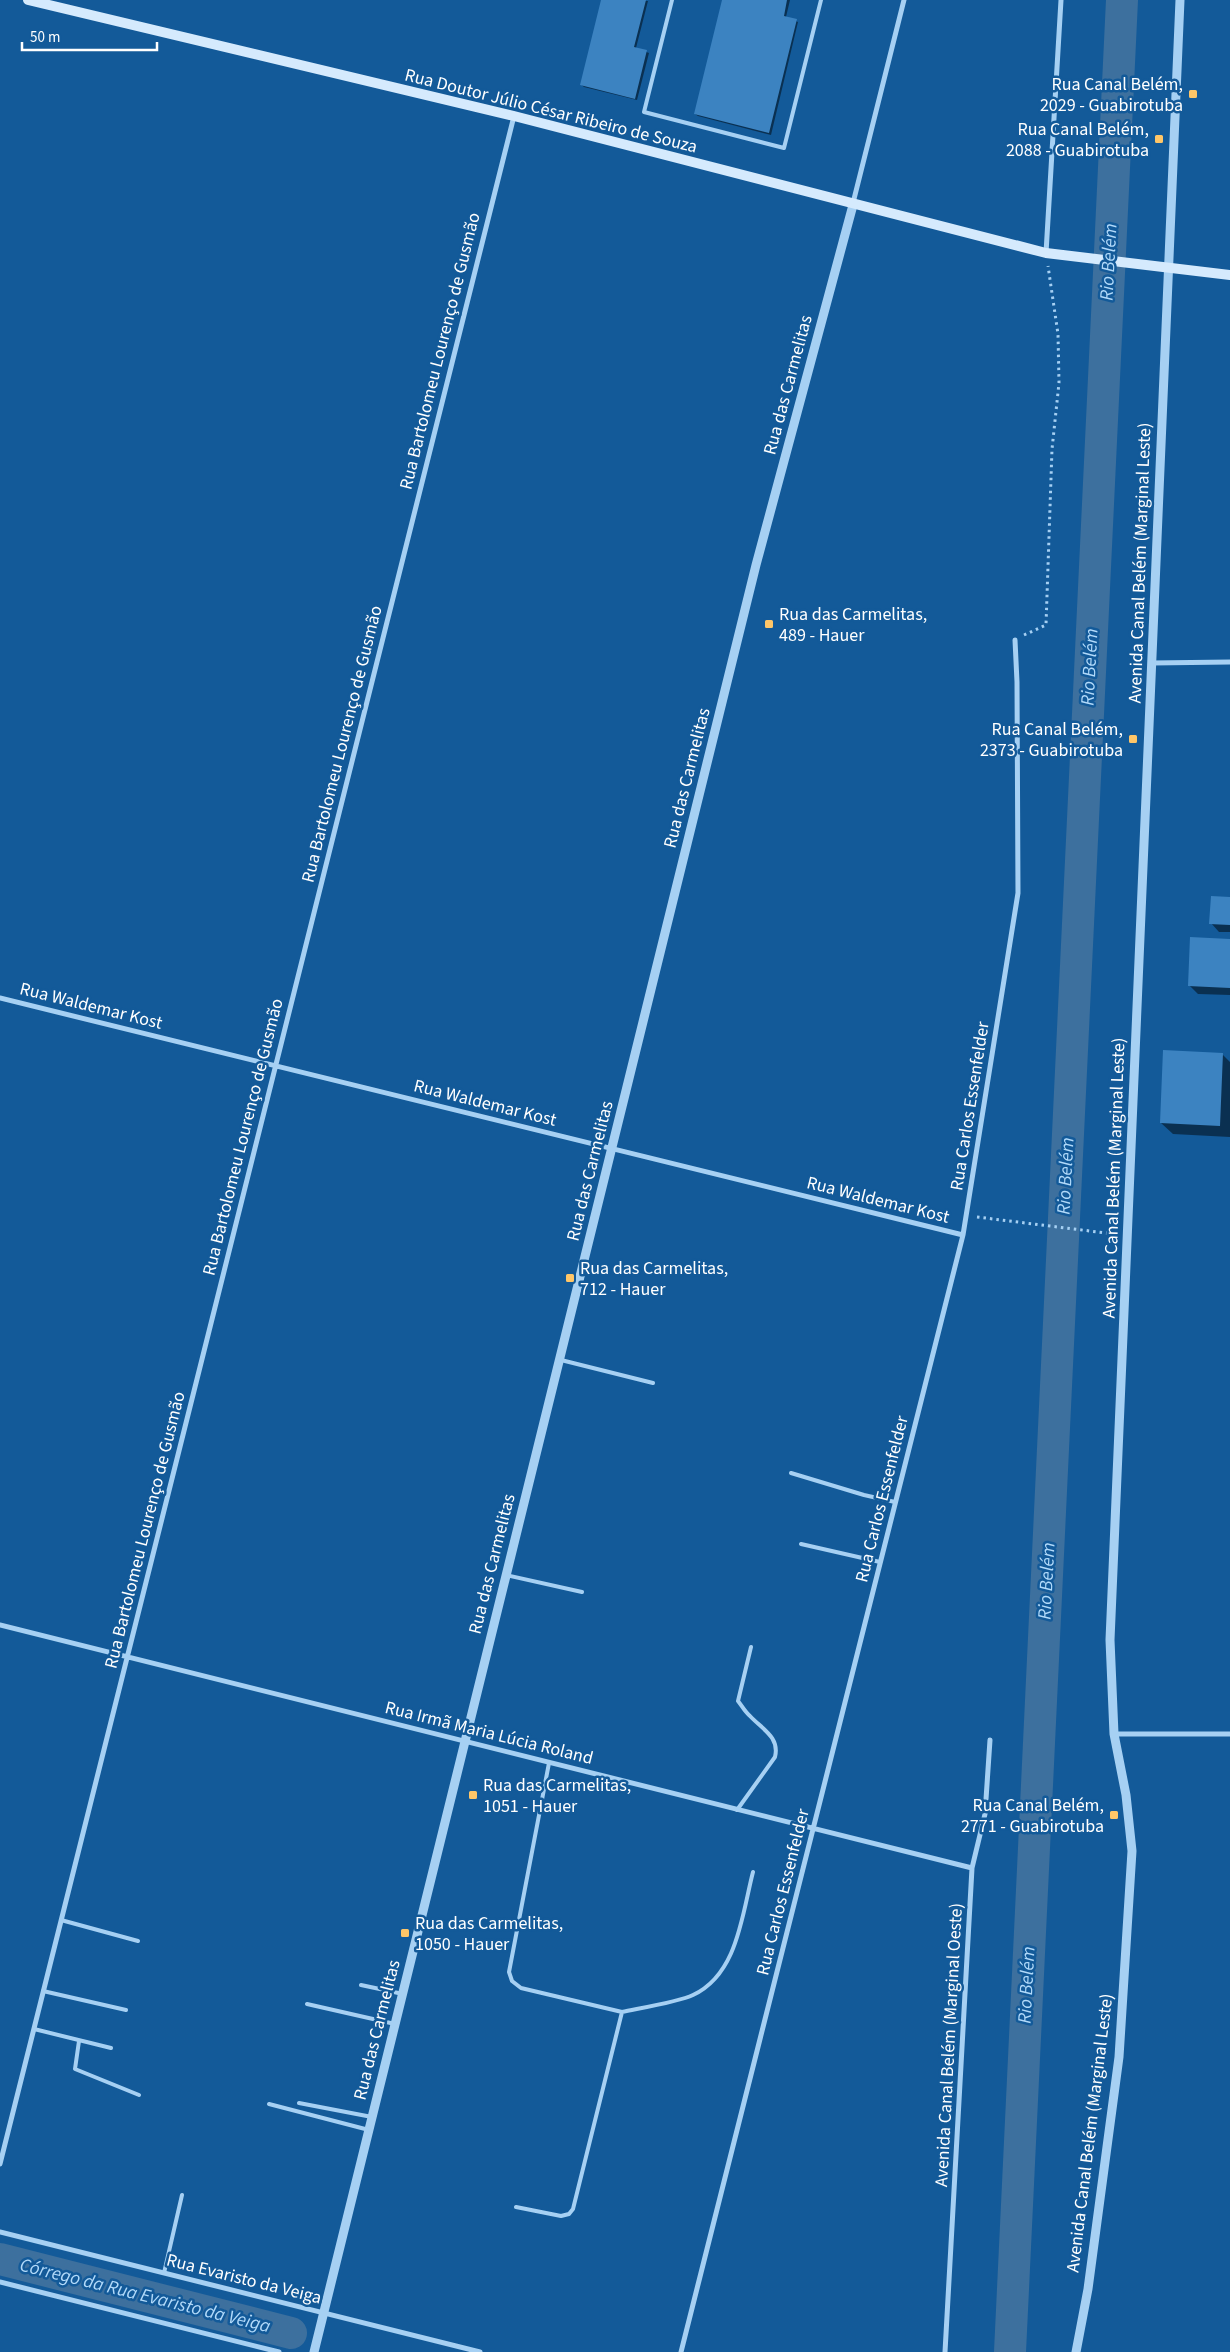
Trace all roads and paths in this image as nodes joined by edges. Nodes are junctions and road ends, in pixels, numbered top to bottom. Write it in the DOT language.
graph roads {
  1 [pos="28,0"];
  2 [pos="672,0"];
  3 [pos="820,0"];
  4 [pos="904,0"];
  5 [pos="1060,0"];
  6 [pos="1180,0"];
  7 [pos="514,116"];
  8 [pos="852,205"];
  9 [pos="1046,253"];
  10 [pos="1169,269"];
  11 [pos="1230,275"];
  12 [pos="1015,640"];
  13 [pos="1230,662"];
  14 [pos="1152,663"];
  15 [pos="0,998"];
  16 [pos="275,1066"];
  17 [pos="612,1148"];
  18 [pos="966,1216"];
  19 [pos="962,1235"];
  20 [pos="1128,1235"];
  21 [pos="560,1360"];
  22 [pos="653,1384"];
  23 [pos="791,1473"];
  24 [pos="895,1502"];
  25 [pos="801,1544"];
  26 [pos="880,1562"];
  27 [pos="506,1575"];
  28 [pos="582,1592"];
  29 [pos="0,1625"];
  30 [pos="751,1647"];
  31 [pos="127,1657"];
  32 [pos="1114,1734"];
  33 [pos="1230,1734"];
  34 [pos="990,1740"];
  35 [pos="465,1741"];
  36 [pos="549,1763"];
  37 [pos="737,1810"];
  38 [pos="813,1828"];
  39 [pos="972,1868"];
  40 [pos="753,1872"];
  41 [pos="61,1920"];
  42 [pos="138,1941"];
  43 [pos="361,1985"];
  44 [pos="43,1991"];
  45 [pos="403,1994"];
  46 [pos="307,2004"];
  47 [pos="126,2010"];
  48 [pos="622,2012"];
  49 [pos="395,2024"];
  50 [pos="34,2029"];
  51 [pos="79,2041"];
  52 [pos="110,2048"];
  53 [pos="139,2095"];
  54 [pos="299,2102"];
  55 [pos="269,2104"];
  56 [pos="372,2117"];
  57 [pos="369,2130"];
  58 [pos="0,2164"];
  59 [pos="182,2195"];
  60 [pos="516,2207"];
  61 [pos="0,2232"];
  62 [pos="164,2273"];
  63 [pos="0,2282"];
  64 [pos="324,2313"];
  65 [pos="280,2352"];
  66 [pos="314,2352"];
  67 [pos="480,2352"];
  68 [pos="681,2352"];
  69 [pos="945,2352"];
  70 [pos="1076,2352"];
  1 -- 7 [label="main road, Rua Doutor Júlio César Ribeiro de Souza"];
  2 -- 3 [label="lane"];
  4 -- 8 [label="street, Rua das Carmelitas"];
  5 -- 9 [label="street"];
  6 -- 10 [label="street, Avenida Canal Belém (Marginal Leste)"];
  7 -- 8 [label="main road, Rua Doutor Júlio César Ribeiro de Souza"];
  7 -- 16 [label="street, Rua Bartolomeu Lourenço de Gusmão"];
  8 -- 9 [label="main road, Rua Doutor Júlio César Ribeiro de Souza"];
  8 -- 17 [label="street, Rua das Carmelitas"];
  9 -- 10 [label="main road, Rua Doutor Júlio César Ribeiro de Souza"];
  9 -- 12 [label="path"];
  10 -- 11 [label="main road, Rua Doutor Júlio César Ribeiro de Souza"];
  10 -- 14 [label="street, Avenida Canal Belém (Marginal Leste)"];
  12 -- 18 [label="street, Rua Carlos Essenfelder"];
  13 -- 14 [label="street"];
  14 -- 20 [label="street, Avenida Canal Belém (Marginal Leste)"];
  15 -- 16 [label="street, Rua Waldemar Kost"];
  16 -- 17 [label="street, Rua Waldemar Kost"];
  16 -- 31 [label="street, Rua Bartolomeu Lourenço de Gusmão"];
  17 -- 19 [label="street, Rua Waldemar Kost"];
  17 -- 21 [label="street, Rua das Carmelitas"];
  18 -- 19 [label="street, Rua Carlos Essenfelder"];
  18 -- 20 [label="path"];
  19 -- 24 [label="street, Rua Carlos Essenfelder"];
  20 -- 32 [label="street, Avenida Canal Belém (Marginal Leste)"];
  21 -- 22 [label="lane"];
  21 -- 27 [label="street, Rua das Carmelitas"];
  23 -- 24 [label="lane"];
  24 -- 26 [label="street, Rua Carlos Essenfelder"];
  25 -- 26 [label="lane"];
  26 -- 38 [label="street, Rua Carlos Essenfelder"];
  27 -- 28 [label="lane"];
  27 -- 35 [label="street, Rua das Carmelitas"];
  29 -- 31 [label="street, Rua Irmã Maria Lúcia Roland"];
  30 -- 37 [label="lane"];
  31 -- 35 [label="street, Rua Irmã Maria Lúcia Roland"];
  31 -- 41 [label="street, Rua Bartolomeu Lourenço de Gusmão"];
  32 -- 33 [label="street"];
  32 -- 70 [label="street, Avenida Canal Belém (Marginal Leste)"];
  34 -- 39 [label="street, Avenida Canal Belém (Marginal Oeste)"];
  35 -- 36 [label="street, Rua Irmã Maria Lúcia Roland"];
  35 -- 45 [label="street, Rua das Carmelitas"];
  36 -- 37 [label="street, Rua Irmã Maria Lúcia Roland"];
  36 -- 48 [label="lane"];
  37 -- 38 [label="street, Rua Irmã Maria Lúcia Roland"];
  38 -- 39 [label="street, Rua Irmã Maria Lúcia Roland"];
  38 -- 68 [label="street, Rua Carlos Essenfelder"];
  39 -- 69 [label="street, Avenida Canal Belém (Marginal Oeste)"];
  40 -- 48 [label="lane"];
  41 -- 42 [label="lane"];
  41 -- 44 [label="street, Rua Bartolomeu Lourenço de Gusmão"];
  43 -- 45 [label="lane"];
  44 -- 47 [label="lane"];
  44 -- 50 [label="street, Rua Bartolomeu Lourenço de Gusmão"];
  45 -- 49 [label="street, Rua das Carmelitas"];
  46 -- 49 [label="lane"];
  48 -- 60 [label="lane"];
  49 -- 56 [label="street, Rua das Carmelitas"];
  50 -- 51 [label="lane"];
  50 -- 58 [label="street, Rua Bartolomeu Lourenço de Gusmão"];
  51 -- 52 [label="lane"];
  51 -- 53 [label="lane"];
  54 -- 56 [label="lane"];
  55 -- 57 [label="lane"];
  56 -- 57 [label="street, Rua das Carmelitas"];
  57 -- 64 [label="street, Rua das Carmelitas"];
  59 -- 62 [label="lane"];
  61 -- 62 [label="street, Rua Evaristo da Veiga"];
  62 -- 64 [label="street, Rua Evaristo da Veiga"];
  63 -- 65 [label="street"];
  64 -- 66 [label="street, Rua das Carmelitas"];
  64 -- 67 [label="street, Rua Evaristo da Veiga"];
}
